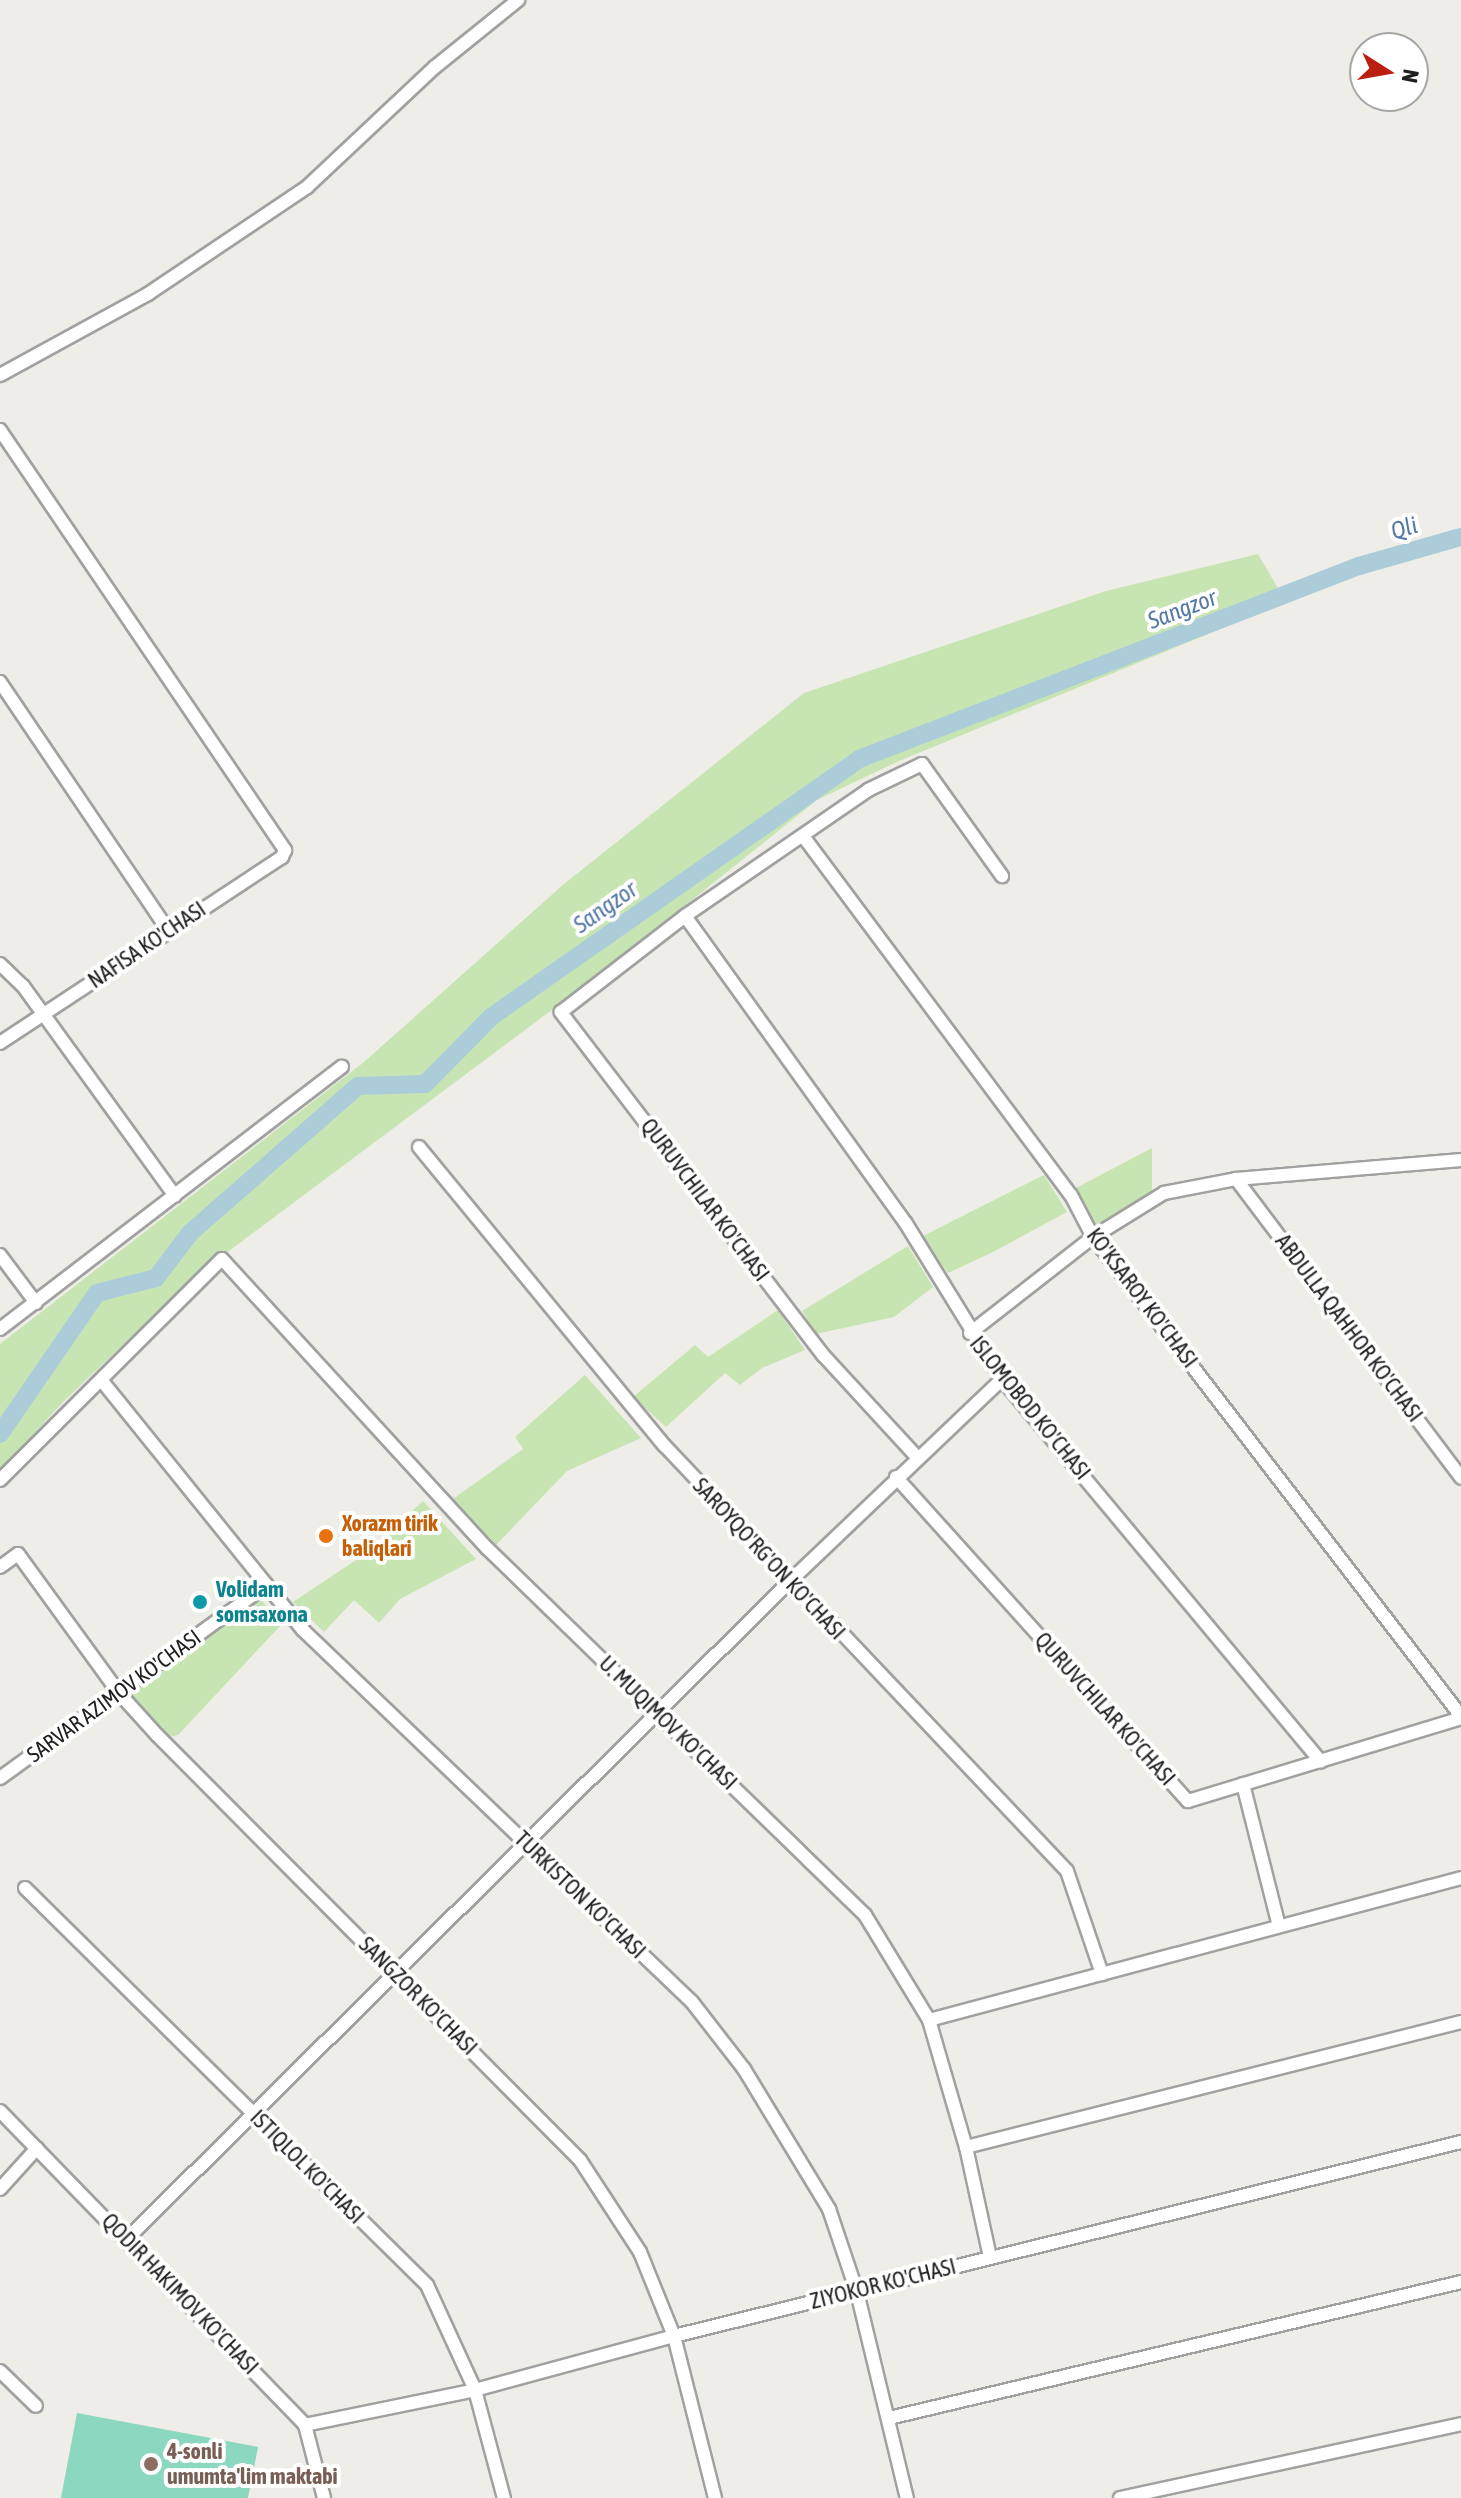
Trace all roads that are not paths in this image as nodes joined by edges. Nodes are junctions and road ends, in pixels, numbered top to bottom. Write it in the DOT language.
graph roads {
  1 [pos="518,0"];
  2 [pos="0,375"];
  3 [pos="0,430"];
  4 [pos="0,682"];
  5 [pos="803,836"];
  6 [pos="1002,876"];
  7 [pos="685,916"];
  8 [pos="167,929"];
  9 [pos="0,964"];
  10 [pos="42,1016"];
  11 [pos="0,1043"];
  12 [pos="342,1067"];
  13 [pos="419,1147"];
  14 [pos="1460,1161"];
  15 [pos="1236,1179"];
  16 [pos="175,1196"];
  17 [pos="1093,1237"];
  18 [pos="0,1255"];
  19 [pos="36,1303"];
  20 [pos="0,1329"];
  21 [pos="970,1333"];
  22 [pos="1002,1379"];
  23 [pos="102,1381"];
  24 [pos="916,1456"];
  25 [pos="896,1477"];
  26 [pos="1461,1478"];
  27 [pos="0,1480"];
  28 [pos="0,1567"];
  29 [pos="789,1582"];
  30 [pos="267,1585"];
  31 [pos="119,1693"];
  32 [pos="658,1714"];
  33 [pos="1461,1717"];
  34 [pos="1321,1762"];
  35 [pos="0,1778"];
  36 [pos="1243,1784"];
  37 [pos="527,1844"];
  38 [pos="1461,1878"];
  39 [pos="25,1888"];
  40 [pos="1279,1926"];
  41 [pos="1102,1974"];
  42 [pos="397,1975"];
  43 [pos="929,2020"];
  44 [pos="1461,2022"];
  45 [pos="0,2111"];
  46 [pos="254,2114"];
  47 [pos="1461,2142"];
  48 [pos="966,2147"];
  49 [pos="37,2148"];
  50 [pos="0,2189"];
  51 [pos="127,2239"];
  52 [pos="990,2257"];
  53 [pos="1461,2282"];
  54 [pos="857,2292"];
  55 [pos="674,2336"];
  56 [pos="0,2371"];
  57 [pos="475,2390"];
  58 [pos="36,2406"];
  59 [pos="889,2418"];
  60 [pos="1461,2424"];
  61 [pos="305,2425"];
  62 [pos="324,2498"];
  63 [pos="504,2498"];
  64 [pos="715,2498"];
  65 [pos="907,2498"];
  66 [pos="1120,2498"];
  1 -- 2 [label="street"];
  3 -- 8 [label="street, NAFISA KO'CHASI"];
  4 -- 8 [label="street"];
  5 -- 6 [label="street"];
  5 -- 7 [label="street"];
  5 -- 17 [label="street, KO'KSAROY KO'CHASI"];
  7 -- 21 [label="street, ISLOMOBOD KO'CHASI"];
  7 -- 24 [label="street, QURUVCHILAR KO'CHASI"];
  8 -- 10 [label="street, NAFISA KO'CHASI"];
  9 -- 10 [label="street"];
  10 -- 11 [label="street, NAFISA KO'CHASI"];
  10 -- 16 [label="street"];
  12 -- 16 [label="street"];
  13 -- 29 [label="street, SAROYQO'RG'ON KO'CHASI"];
  14 -- 15 [label="street"];
  15 -- 17 [label="street"];
  15 -- 26 [label="street, ABDULLA QAHHOR KO'CHASI"];
  16 -- 19 [label="street"];
  17 -- 21 [label="street"];
  17 -- 33 [label="street, KO'KSAROY KO'CHASI"];
  18 -- 19 [label="street"];
  19 -- 20 [label="street"];
  21 -- 22 [label="street, ISLOMOBOD KO'CHASI"];
  22 -- 24 [label="street"];
  22 -- 34 [label="street, ISLOMOBOD KO'CHASI"];
  23 -- 27 [label="street"];
  23 -- 30 [label="street, TURKISTON KO'CHASI"];
  23 -- 32 [label="street, U. MUQIMOV KO'CHASI"];
  24 -- 25 [label="street"];
  25 -- 29 [label="street"];
  25 -- 36 [label="street, QURUVCHILAR KO'CHASI"];
  28 -- 31 [label="street, SANGZOR KO'CHASI"];
  29 -- 32 [label="street"];
  29 -- 41 [label="street, SAROYQO'RG'ON KO'CHASI"];
  30 -- 31 [label="street, SARVAR AZIMOV KO'CHASI"];
  30 -- 37 [label="street, TURKISTON KO'CHASI"];
  31 -- 35 [label="street, SARVAR AZIMOV KO'CHASI"];
  31 -- 42 [label="street, SANGZOR KO'CHASI"];
  32 -- 37 [label="street"];
  32 -- 43 [label="street, U. MUQIMOV KO'CHASI"];
  33 -- 34 [label="street, QURUVCHILAR KO'CHASI"];
  34 -- 36 [label="street, QURUVCHILAR KO'CHASI"];
  36 -- 40 [label="street"];
  37 -- 42 [label="street"];
  37 -- 54 [label="street, TURKISTON KO'CHASI"];
  38 -- 40 [label="street"];
  39 -- 46 [label="street, ISTIQLOL KO'CHASI"];
  40 -- 41 [label="street"];
  41 -- 43 [label="street"];
  42 -- 46 [label="street"];
  42 -- 55 [label="street, SANGZOR KO'CHASI"];
  43 -- 48 [label="street, U. MUQIMOV KO'CHASI"];
  44 -- 48 [label="street"];
  45 -- 49 [label="street, QODIR HAKIMOV KO'CHASI"];
  46 -- 51 [label="street"];
  46 -- 57 [label="street, ISTIQLOL KO'CHASI"];
  47 -- 52 [label="street, ZIYOKOR KO'CHASI"];
  48 -- 52 [label="street, U. MUQIMOV KO'CHASI"];
  49 -- 50 [label="street"];
  49 -- 51 [label="street, QODIR HAKIMOV KO'CHASI"];
  51 -- 61 [label="street, QODIR HAKIMOV KO'CHASI"];
  52 -- 54 [label="street, ZIYOKOR KO'CHASI"];
  53 -- 59 [label="street"];
  54 -- 55 [label="street, ZIYOKOR KO'CHASI"];
  54 -- 59 [label="street, TURKISTON KO'CHASI"];
  55 -- 57 [label="street, ZIYOKOR KO'CHASI"];
  55 -- 64 [label="street, SANGZOR KO'CHASI"];
  56 -- 58 [label="street"];
  57 -- 61 [label="street, ZIYOKOR KO'CHASI"];
  57 -- 63 [label="street, ISTIQLOL KO'CHASI"];
  59 -- 65 [label="street, TURKISTON KO'CHASI"];
  60 -- 66 [label="street"];
  61 -- 62 [label="street, QODIR HAKIMOV KO'CHASI"];
}
